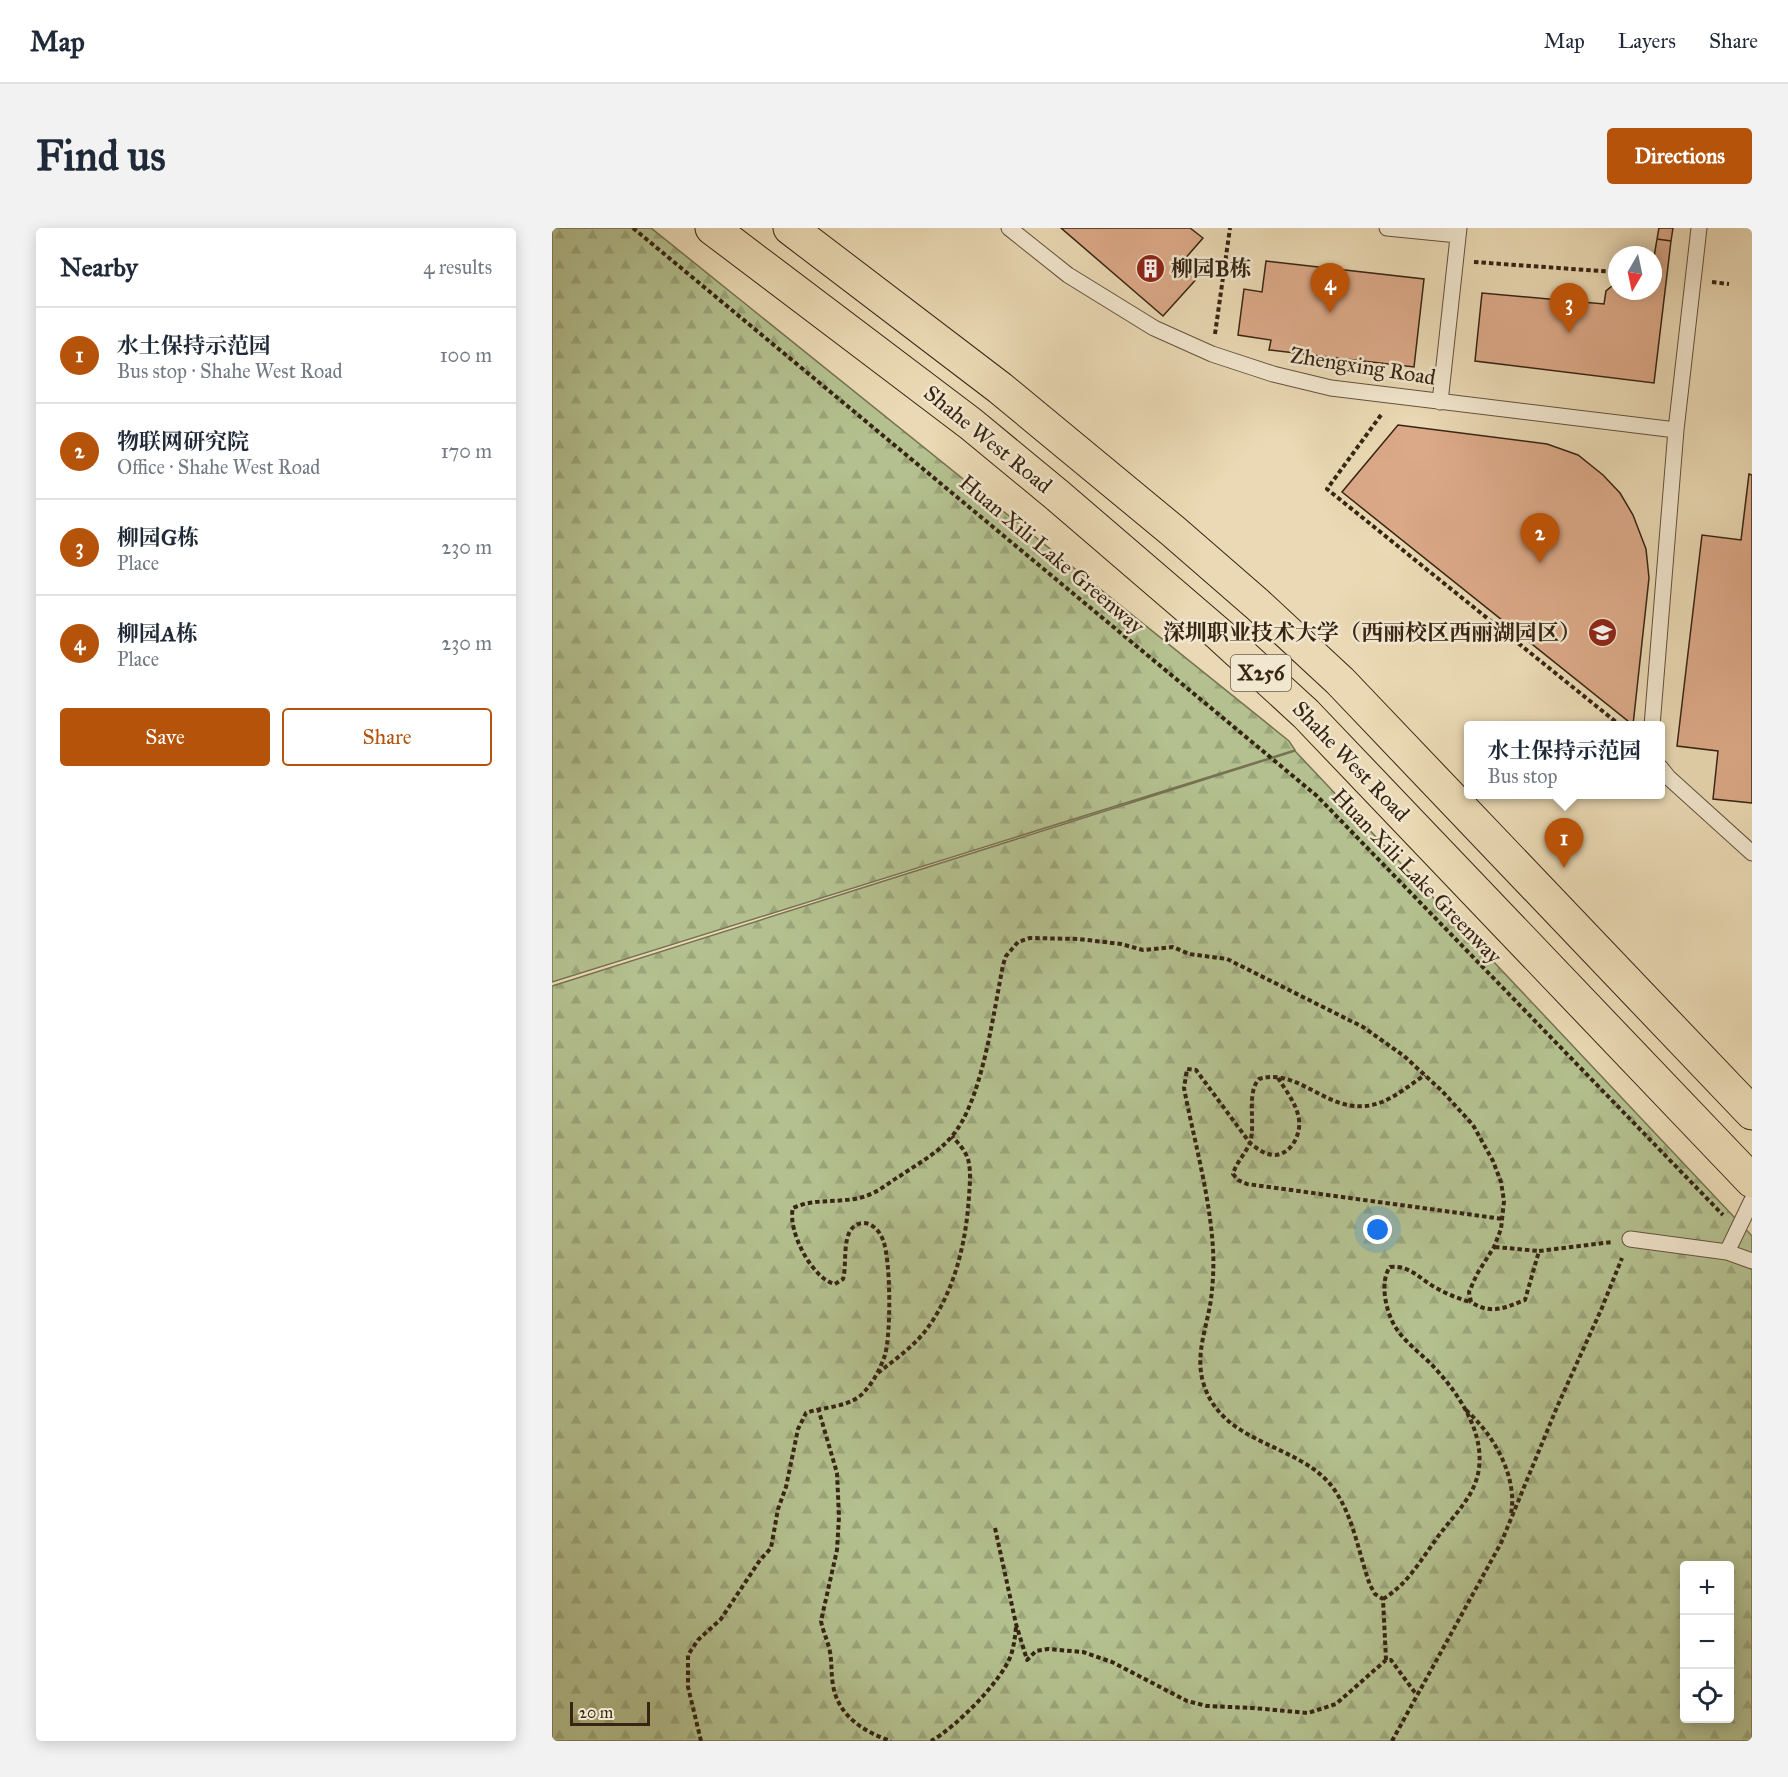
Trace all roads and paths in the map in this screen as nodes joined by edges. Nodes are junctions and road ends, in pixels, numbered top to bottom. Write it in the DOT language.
graph roads {
  1 [pos="633,228"];
  2 [pos="712,228"];
  3 [pos="790,228"];
  4 [pos="1009,228"];
  5 [pos="1230,228"];
  6 [pos="1387,228"];
  7 [pos="1699,228"];
  8 [pos="1459,232"];
  9 [pos="1456,261"];
  10 [pos="1608,272"];
  11 [pos="1212,354"];
  12 [pos="1395,396"];
  13 [pos="1440,402"];
  14 [pos="1676,430"];
  15 [pos="1616,721"];
  16 [pos="1652,721"];
  17 [pos="1665,773"];
  18 [pos="1752,853"];
  19 [pos="1425,1075"];
  20 [pos="1278,1078"];
  21 [pos="1752,1113"];
  22 [pos="952,1136"];
  23 [pos="1250,1143"];
  24 [pos="1752,1181"];
  25 [pos="1752,1200"];
  26 [pos="1503,1219"];
  27 [pos="1737,1230"];
  28 [pos="1630,1239"];
  29 [pos="1494,1247"];
  30 [pos="1539,1251"];
  31 [pos="1727,1252"];
  32 [pos="1752,1261"];
  33 [pos="1471,1302"];
  34 [pos="877,1374"];
  35 [pos="818,1408"];
  36 [pos="1464,1408"];
  37 [pos="1510,1522"];
  38 [pos="995,1528"];
  39 [pos="1383,1599"];
  40 [pos="1016,1624"];
  41 [pos="1386,1660"];
  42 [pos="1416,1694"];
  43 [pos="701,1741"];
  44 [pos="891,1741"];
  45 [pos="931,1741"];
  46 [pos="1392,1741"];
  1 -- 27 [label="path, Huan Xili Lake Greenway"];
  2 -- 24 [label="main road, Shahe West Road / X256"];
  3 -- 21 [label="main road, Shahe West Road / X256"];
  4 -- 11 [label="lane, Zhengxing Road"];
  5 -- 11 [label="path"];
  6 -- 8 [label="lane"];
  7 -- 14 [label="lane"];
  8 -- 9 [label="lane"];
  9 -- 10 [label="path"];
  9 -- 13 [label="lane"];
  11 -- 12 [label="lane, Zhengxing Road"];
  12 -- 13 [label="lane, Zhengxing Road"];
  12 -- 15 [label="path"];
  13 -- 14 [label="lane, Zhengxing Road"];
  14 -- 16 [label="lane"];
  17 -- 18 [label="lane"];
  19 -- 20 [label="path"];
  19 -- 22 [label="path"];
  19 -- 26 [label="path"];
  20 -- 23 [label="path"];
  20 -- 23 [label="path"];
  22 -- 34 [label="path"];
  22 -- 34 [label="path"];
  23 -- 26 [label="path"];
  23 -- 39 [label="path"];
  25 -- 27 [label="lane"];
  26 -- 29 [label="path"];
  27 -- 31 [label="lane"];
  28 -- 30 [label="path"];
  28 -- 31 [label="lane"];
  28 -- 37 [label="path"];
  29 -- 30 [label="path"];
  29 -- 33 [label="path"];
  30 -- 33 [label="path"];
  31 -- 32 [label="lane"];
  33 -- 36 [label="path"];
  34 -- 35 [label="path"];
  35 -- 43 [label="path"];
  35 -- 44 [label="path"];
  36 -- 37 [label="path"];
  36 -- 39 [label="path"];
  37 -- 42 [label="path"];
  38 -- 40 [label="path"];
  39 -- 41 [label="path"];
  40 -- 41 [label="path"];
  40 -- 45 [label="path"];
  41 -- 42 [label="path"];
  42 -- 46 [label="path"];
}
